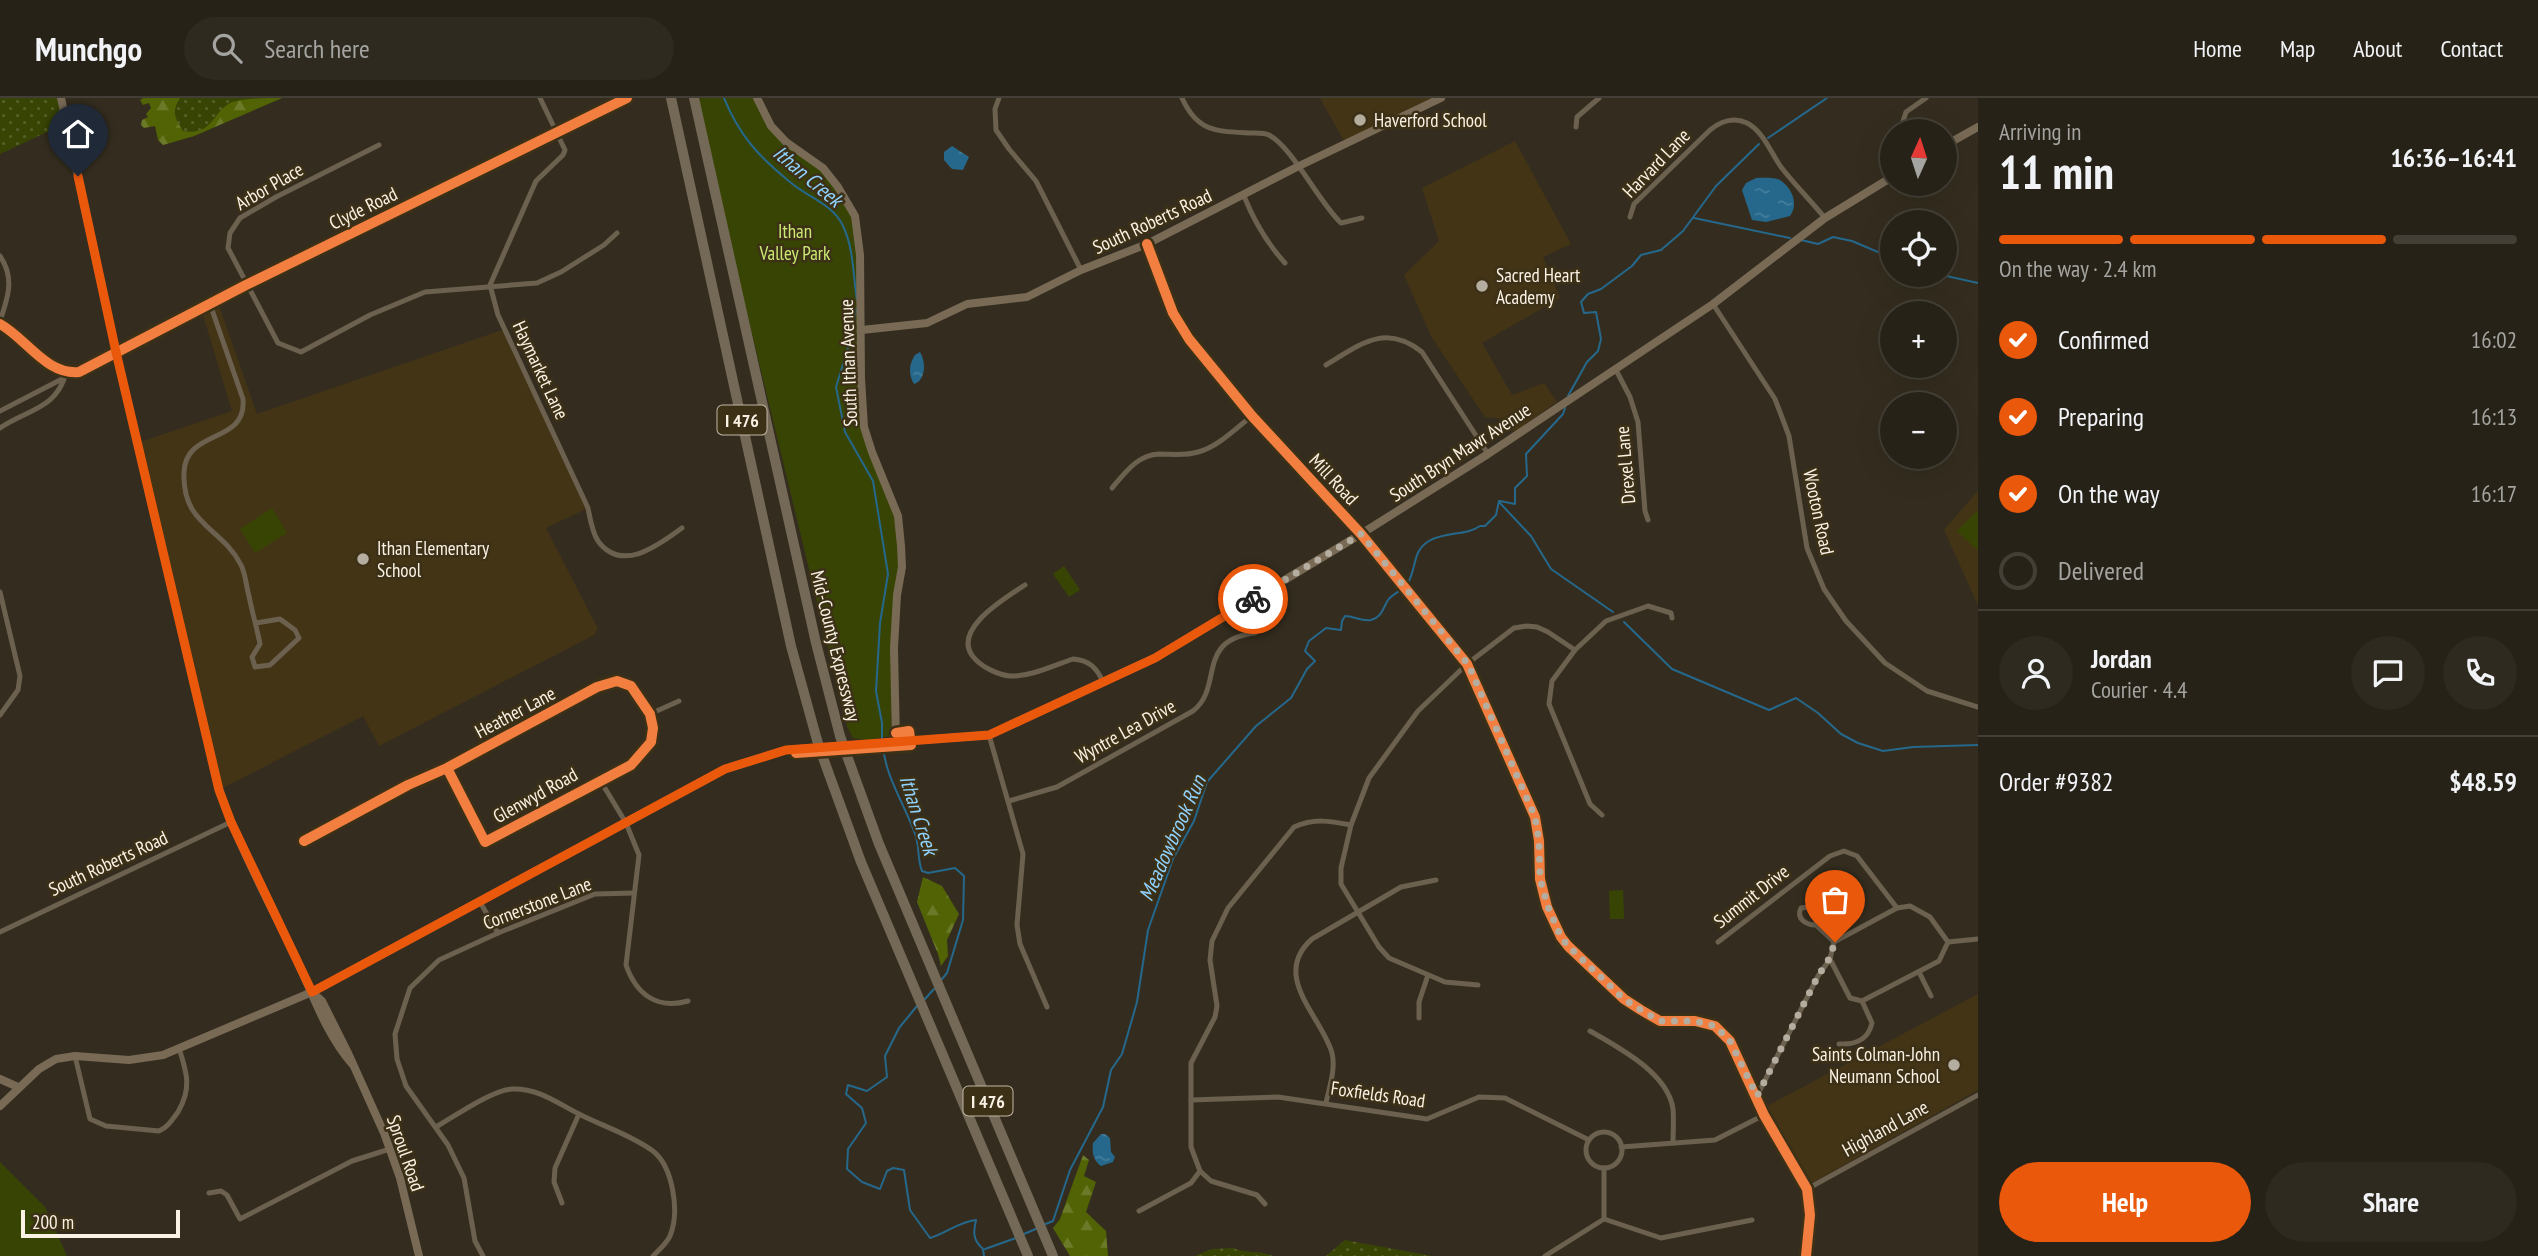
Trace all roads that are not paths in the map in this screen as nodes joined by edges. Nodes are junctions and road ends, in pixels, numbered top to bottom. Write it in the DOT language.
graph roads {
  1 [pos="61,98"];
  2 [pos="540,98"];
  3 [pos="627,98"];
  4 [pos="671,98"];
  5 [pos="694,98"];
  6 [pos="757,98"];
  7 [pos="999,98"];
  8 [pos="1182,98"];
  9 [pos="1441,98"];
  10 [pos="1599,98"];
  11 [pos="1926,98"];
  12 [pos="1426,101"];
  13 [pos="1903,119"];
  14 [pos="1576,127"];
  15 [pos="1978,127"];
  16 [pos="556,132"];
  17 [pos="1957,139"];
  18 [pos="379,145"];
  19 [pos="1297,167"];
  20 [pos="1880,184"];
  21 [pos="1244,196"];
  22 [pos="1630,216"];
  23 [pos="1362,218"];
  24 [pos="1825,218"];
  25 [pos="617,233"];
  26 [pos="1147,244"];
  27 [pos="0,256"];
  28 [pos="1285,263"];
  29 [pos="1081,270"];
  30 [pos="246,285"];
  31 [pos="490,285"];
  32 [pos="210,304"];
  33 [pos="1713,304"];
  34 [pos="0,322"];
  35 [pos="862,330"];
  36 [pos="116,352"];
  37 [pos="1326,365"];
  38 [pos="1615,368"];
  39 [pos="65,376"];
  40 [pos="0,411"];
  41 [pos="1252,416"];
  42 [pos="0,428"];
  43 [pos="1488,454"];
  44 [pos="1112,488"];
  45 [pos="1648,520"];
  46 [pos="682,528"];
  47 [pos="1361,534"];
  48 [pos="1025,585"];
  49 [pos="0,592"];
  50 [pos="1672,618"];
  51 [pos="256,623"];
  52 [pos="1255,634"];
  53 [pos="1575,650"];
  54 [pos="1468,664"];
  55 [pos="1103,682"];
  56 [pos="678,701"];
  57 [pos="1978,707"];
  58 [pos="650,714"];
  59 [pos="0,715"];
  60 [pos="989,735"];
  61 [pos="896,742"];
  62 [pos="447,768"];
  63 [pos="600,780"];
  64 [pos="1010,801"];
  65 [pos="1602,815"];
  66 [pos="231,822"];
  67 [pos="626,823"];
  68 [pos="1351,825"];
  69 [pos="304,841"];
  70 [pos="1436,880"];
  71 [pos="634,893"];
  72 [pos="480,902"];
  73 [pos="1897,908"];
  74 [pos="1357,911"];
  75 [pos="1816,925"];
  76 [pos="0,932"];
  77 [pos="498,933"];
  78 [pos="1978,939"];
  79 [pos="1718,942"];
  80 [pos="1835,942"];
  81 [pos="1948,942"];
  82 [pos="1829,959"];
  83 [pos="1919,972"];
  84 [pos="1428,975"];
  85 [pos="1478,985"];
  86 [pos="312,992"];
  87 [pos="1931,996"];
  88 [pos="688,1001"];
  89 [pos="1862,1001"];
  90 [pos="1048,1007"];
  91 [pos="1419,1017"];
  92 [pos="1590,1031"];
  93 [pos="1839,1044"];
  94 [pos="179,1048"];
  95 [pos="75,1056"];
  96 [pos="0,1079"];
  97 [pos="18,1087"];
  98 [pos="1978,1095"];
  99 [pos="1757,1096"];
  100 [pos="1191,1100"];
  101 [pos="1326,1103"];
  102 [pos="0,1106"];
  103 [pos="579,1114"];
  104 [pos="1765,1115"];
  105 [pos="436,1127"];
  106 [pos="1589,1140"];
  107 [pos="1673,1143"];
  108 [pos="1621,1147"];
  109 [pos="390,1149"];
  110 [pos="1604,1168"];
  111 [pos="1200,1171"];
  112 [pos="1807,1189"];
  113 [pos="209,1193"];
  114 [pos="562,1203"];
  115 [pos="1265,1204"];
  116 [pos="1139,1211"];
  117 [pos="1604,1219"];
  118 [pos="1752,1220"];
  119 [pos="1026,1252"];
  120 [pos="419,1256"];
  121 [pos="483,1256"];
  122 [pos="653,1256"];
  123 [pos="1053,1256"];
  124 [pos="1545,1256"];
  125 [pos="1805,1256"];
  1 -- 36 [label="main road, Sproul Road"];
  2 -- 16 [label="street"];
  3 -- 16 [label="street, Clyde Road"];
  4 -- 119 [label="highway, I 476, bridge"];
  5 -- 123 [label="highway, Mid-County Expressway / I 476, bridge"];
  6 -- 35 [label="main road, South Ithan Avenue"];
  7 -- 29 [label="street"];
  8 -- 19 [label="street"];
  9 -- 12 [label="main road, South Roberts Road"];
  10 -- 14 [label="street"];
  11 -- 13 [label="street"];
  12 -- 19 [label="main road, South Roberts Road"];
  15 -- 17 [label="main road"];
  16 -- 30 [label="street, Clyde Road"];
  16 -- 31 [label="street"];
  18 -- 30 [label="street, Arbor Place"];
  19 -- 21 [label="main road, South Roberts Road"];
  19 -- 23 [label="street"];
  20 -- 24 [label="main road, South Bryn Mawr Avenue"];
  21 -- 26 [label="main road, South Roberts Road"];
  21 -- 28 [label="street"];
  22 -- 24 [label="street, Harvard Lane"];
  24 -- 33 [label="main road, South Bryn Mawr Avenue"];
  25 -- 31 [label="street, Arbor Place"];
  26 -- 29 [label="main road, South Roberts Road"];
  26 -- 41 [label="street, Mill Road"];
  27 -- 34 [label="street"];
  29 -- 35 [label="main road, South Roberts Road"];
  30 -- 31 [label="street, Arbor Place"];
  30 -- 32 [label="street, Clyde Road"];
  31 -- 46 [label="street, Haymarket Lane"];
  32 -- 36 [label="street, Clyde Road"];
  32 -- 51 [label="street"];
  33 -- 38 [label="main road, South Bryn Mawr Avenue"];
  33 -- 57 [label="street, Wooton Road"];
  34 -- 39 [label="street"];
  35 -- 61 [label="main road, South Ithan Avenue"];
  36 -- 39 [label="street, Clyde Road"];
  36 -- 66 [label="main road, Sproul Road"];
  37 -- 43 [label="street"];
  38 -- 43 [label="main road, South Bryn Mawr Avenue"];
  38 -- 45 [label="street, Drexel Lane"];
  39 -- 40 [label="street, Clyde Road"];
  39 -- 42 [label="street"];
  41 -- 44 [label="street"];
  41 -- 47 [label="street, Mill Road"];
  43 -- 47 [label="main road, South Bryn Mawr Avenue"];
  47 -- 54 [label="street, Mill Road"];
  47 -- 55 [label="main road, South Bryn Mawr Avenue"];
  48 -- 55 [label="street"];
  49 -- 59 [label="street"];
  50 -- 53 [label="street"];
  51 -- 51 [label="street"];
  52 -- 64 [label="street, Wyntre Lea Drive"];
  53 -- 54 [label="street"];
  53 -- 65 [label="street"];
  54 -- 68 [label="street"];
  54 -- 99 [label="street, Mill Road"];
  55 -- 60 [label="main road, South Bryn Mawr Avenue"];
  56 -- 58 [label="street"];
  58 -- 62 [label="street, Heather Lane"];
  58 -- 63 [label="street"];
  60 -- 61 [label="main road, South Bryn Mawr Avenue"];
  60 -- 64 [label="street"];
  61 -- 67 [label="main road, South Bryn Mawr Avenue"];
  62 -- 63 [label="street, Glenwyd Road"];
  62 -- 69 [label="street, Heather Lane"];
  63 -- 67 [label="street, Glenwyd Road"];
  64 -- 90 [label="street"];
  66 -- 76 [label="street, South Roberts Road"];
  66 -- 86 [label="main road, Sproul Road"];
  67 -- 71 [label="street, Glenwyd Road"];
  67 -- 72 [label="main road, South Bryn Mawr Avenue"];
  68 -- 74 [label="street"];
  68 -- 100 [label="street"];
  70 -- 74 [label="street"];
  71 -- 77 [label="street, Cornerstone Lane"];
  71 -- 88 [label="street, Glenwyd Road"];
  72 -- 77 [label="street"];
  72 -- 86 [label="main road, South Bryn Mawr Avenue"];
  73 -- 79 [label="street, Summit Drive"];
  73 -- 80 [label="street"];
  73 -- 81 [label="street"];
  74 -- 84 [label="street"];
  74 -- 101 [label="street"];
  75 -- 80 [label="street"];
  77 -- 105 [label="street, Cornerstone Lane"];
  78 -- 81 [label="street"];
  80 -- 82 [label="street"];
  81 -- 83 [label="street"];
  82 -- 89 [label="street"];
  82 -- 99 [label="street"];
  83 -- 87 [label="street"];
  83 -- 89 [label="street"];
  84 -- 85 [label="street"];
  84 -- 91 [label="street"];
  86 -- 94 [label="main road, South Bryn Mawr Avenue"];
  86 -- 109 [label="main road, Sproul Road"];
  89 -- 93 [label="street"];
  92 -- 107 [label="street"];
  94 -- 95 [label="main road, South Bryn Mawr Avenue"];
  94 -- 95 [label="street"];
  95 -- 97 [label="main road, South Bryn Mawr Avenue"];
  96 -- 97 [label="main road"];
  97 -- 102 [label="main road, South Bryn Mawr Avenue"];
  98 -- 112 [label="street, Highland Lane"];
  99 -- 104 [label="street"];
  100 -- 101 [label="street, Foxfields Road"];
  100 -- 111 [label="street"];
  101 -- 106 [label="street, Foxfields Road"];
  103 -- 105 [label="street"];
  103 -- 114 [label="street"];
  103 -- 122 [label="street"];
  104 -- 107 [label="street, Foxfields Road"];
  104 -- 112 [label="street"];
  105 -- 121 [label="street, Cornerstone Lane"];
  106 -- 108 [label="street, Foxfields Road"];
  106 -- 110 [label="street"];
  107 -- 108 [label="street, Foxfields Road"];
  108 -- 110 [label="street"];
  109 -- 113 [label="street"];
  109 -- 120 [label="main road, Sproul Road"];
  110 -- 117 [label="street"];
  111 -- 115 [label="street"];
  111 -- 116 [label="street"];
  112 -- 125 [label="street"];
  117 -- 118 [label="street"];
  117 -- 124 [label="street"];
}
